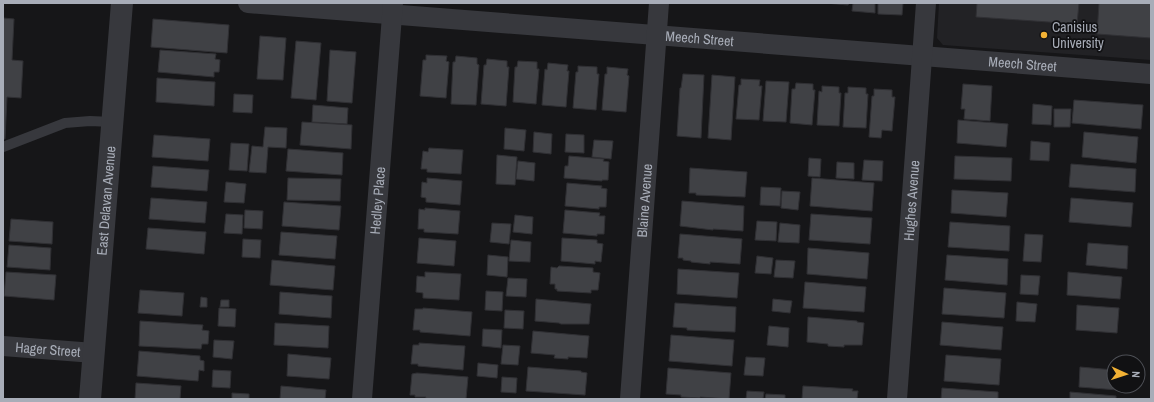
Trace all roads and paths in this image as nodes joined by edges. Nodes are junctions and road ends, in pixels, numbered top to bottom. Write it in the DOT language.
graph roads {
  1 [pos="122,3"];
  2 [pos="248,3"];
  3 [pos="659,3"];
  4 [pos="926,3"];
  5 [pos="393,8"];
  6 [pos="657,36"];
  7 [pos="922,56"];
  8 [pos="1151,74"];
  9 [pos="112,122"];
  10 [pos="3,147"];
  11 [pos="3,346"];
  12 [pos="94,353"];
  13 [pos="90,399"];
  14 [pos="362,399"];
  15 [pos="630,399"];
  16 [pos="897,399"];
  1 -- 9 [label="street, East Delavan Avenue"];
  2 -- 5 [label="street, Meech Street"];
  3 -- 6 [label="street, Blaine Avenue"];
  4 -- 7 [label="street, Hughes Avenue"];
  5 -- 6 [label="street, Meech Street"];
  5 -- 14 [label="street, Hedley Place"];
  6 -- 7 [label="street, Meech Street"];
  6 -- 15 [label="street, Blaine Avenue"];
  7 -- 8 [label="street, Meech Street"];
  7 -- 16 [label="street, Hughes Avenue"];
  9 -- 10 [label="lane"];
  9 -- 12 [label="street, East Delavan Avenue"];
  11 -- 12 [label="street, Hager Street"];
  12 -- 13 [label="street, East Delavan Avenue"];
}
